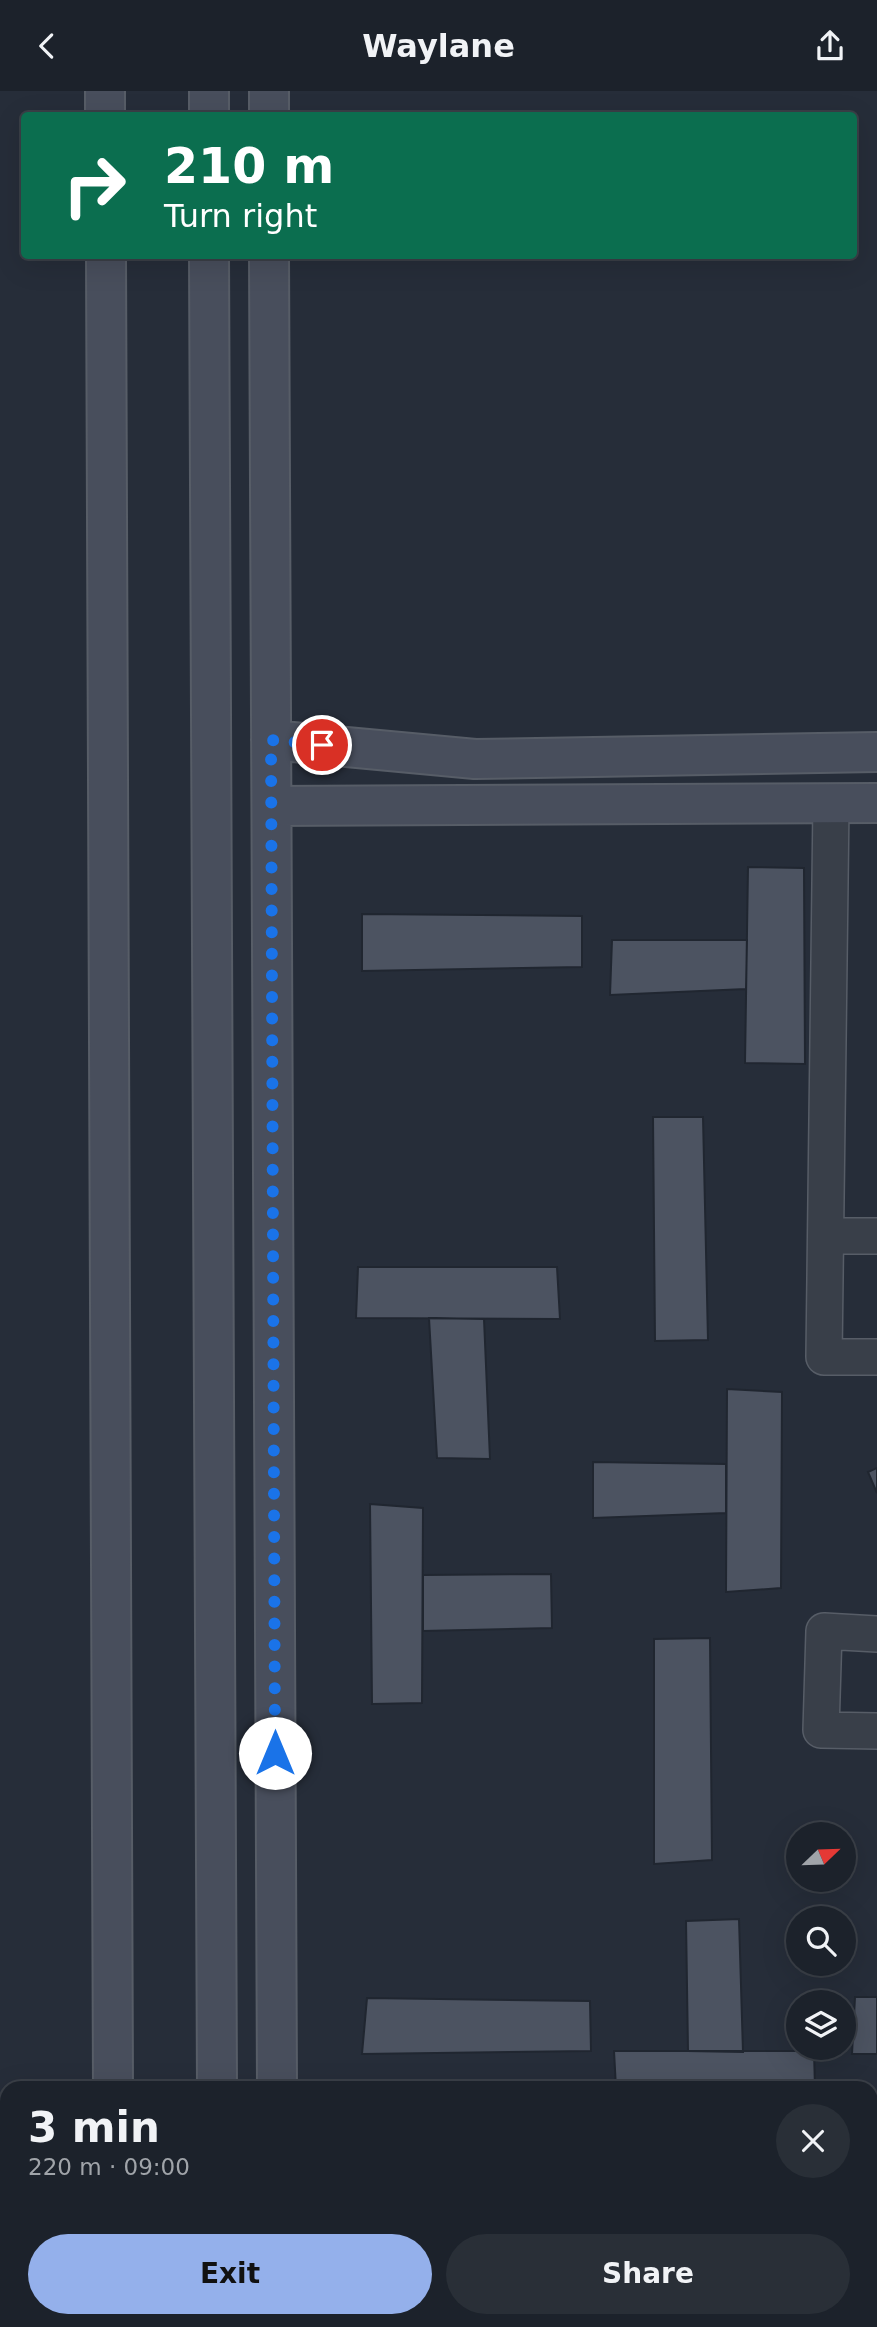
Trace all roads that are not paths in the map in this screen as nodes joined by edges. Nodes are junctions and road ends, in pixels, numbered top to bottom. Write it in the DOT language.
graph roads {
  1 [pos="105,91"];
  2 [pos="209,91"];
  3 [pos="269,91"];
  4 [pos="105,112"];
  5 [pos="209,112"];
  6 [pos="269,112"];
  7 [pos="106,259"];
  8 [pos="209,259"];
  9 [pos="270,259"];
  10 [pos="271,740"];
  11 [pos="877,752"];
  12 [pos="877,803"];
  13 [pos="831,804"];
  14 [pos="272,806"];
  15 [pos="826,1236"];
  16 [pos="877,1236"];
  17 [pos="877,1357"];
  18 [pos="877,1634"];
  19 [pos="877,1731"];
  20 [pos="113,2081"];
  21 [pos="216,2081"];
  22 [pos="277,2081"];
  1 -- 4 [label="main road"];
  2 -- 5 [label="main road"];
  3 -- 6 [label="main road"];
  7 -- 20 [label="main road"];
  8 -- 21 [label="main road"];
  9 -- 10 [label="main road"];
  10 -- 11 [label="main road"];
  10 -- 14 [label="main road"];
  12 -- 13 [label="main road"];
  13 -- 14 [label="main road"];
  13 -- 15 [label="street"];
  14 -- 22 [label="main road"];
  15 -- 16 [label="street"];
  15 -- 17 [label="street"];
  18 -- 19 [label="street"];
}
